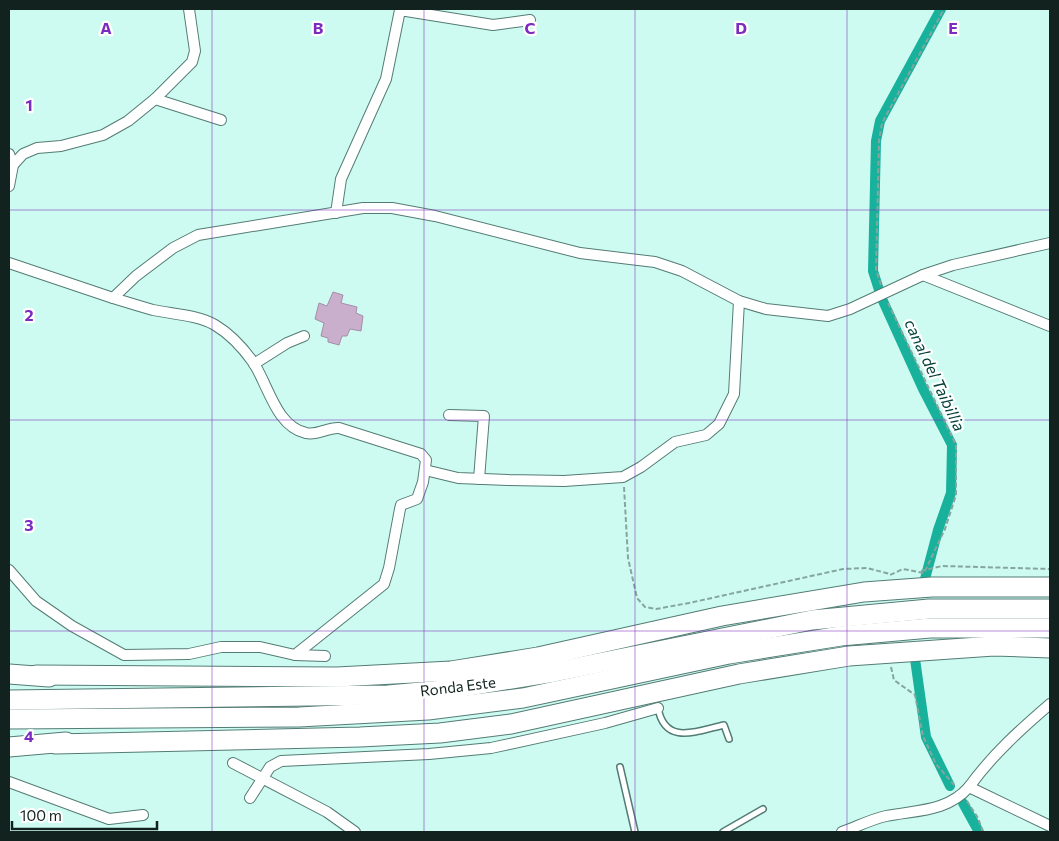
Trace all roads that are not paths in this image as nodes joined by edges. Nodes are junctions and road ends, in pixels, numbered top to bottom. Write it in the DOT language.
graph roads {
  1 [pos="189,9"];
  2 [pos="530,20"];
  3 [pos="155,99"];
  4 [pos="220,120"];
  5 [pos="9,154"];
  6 [pos="13,165"];
  7 [pos="9,186"];
  8 [pos="336,213"];
  9 [pos="1050,243"];
  10 [pos="9,263"];
  11 [pos="923,275"];
  12 [pos="112,298"];
  13 [pos="739,302"];
  14 [pos="1050,326"];
  15 [pos="304,336"];
  16 [pos="254,364"];
  17 [pos="449,415"];
  18 [pos="425,470"];
  19 [pos="478,479"];
  20 [pos="9,570"];
  21 [pos="1050,587"];
  22 [pos="1050,609"];
  23 [pos="930,618"];
  24 [pos="1050,628"];
  25 [pos="1050,648"];
  26 [pos="295,655"];
  27 [pos="324,656"];
  28 [pos="9,674"];
  29 [pos="36,675"];
  30 [pos="299,696"];
  31 [pos="9,700"];
  32 [pos="1050,704"];
  33 [pos="658,708"];
  34 [pos="428,710"];
  35 [pos="9,719"];
  36 [pos="729,739"];
  37 [pos="55,744"];
  38 [pos="9,747"];
  39 [pos="233,763"];
  40 [pos="620,767"];
  41 [pos="262,779"];
  42 [pos="9,782"];
  43 [pos="966,790"];
  44 [pos="250,798"];
  45 [pos="763,809"];
  46 [pos="143,815"];
  47 [pos="1050,826"];
  48 [pos="355,832"];
  49 [pos="635,832"];
  50 [pos="723,832"];
  51 [pos="842,832"];
  1 -- 3 [label="street"];
  2 -- 8 [label="street"];
  3 -- 4 [label="street"];
  3 -- 6 [label="street"];
  5 -- 6 [label="street"];
  6 -- 7 [label="street"];
  8 -- 12 [label="street"];
  8 -- 13 [label="street"];
  9 -- 11 [label="street"];
  10 -- 12 [label="street"];
  11 -- 13 [label="street"];
  11 -- 14 [label="street"];
  12 -- 16 [label="street"];
  13 -- 19 [label="street"];
  15 -- 16 [label="street"];
  16 -- 18 [label="street"];
  17 -- 19 [label="street"];
  18 -- 19 [label="street"];
  18 -- 26 [label="street"];
  20 -- 26 [label="street"];
  21 -- 29 [label="highway"];
  22 -- 23 [label="highway"];
  23 -- 24 [label="highway"];
  23 -- 30 [label="highway, Ronda Este"];
  23 -- 34 [label="highway, Ronda Este"];
  25 -- 37 [label="highway"];
  26 -- 27 [label="street"];
  28 -- 29 [label="highway"];
  29 -- 30 [label="highway"];
  30 -- 31 [label="highway, Ronda Este"];
  32 -- 43 [label="street"];
  33 -- 36 [label="lane"];
  33 -- 41 [label="street"];
  34 -- 35 [label="highway, Ronda Este"];
  34 -- 37 [label="highway"];
  37 -- 38 [label="highway"];
  39 -- 41 [label="street"];
  40 -- 49 [label="lane"];
  41 -- 44 [label="street"];
  41 -- 48 [label="street"];
  42 -- 46 [label="street"];
  43 -- 47 [label="street"];
  43 -- 51 [label="street"];
  45 -- 50 [label="lane"];
}
